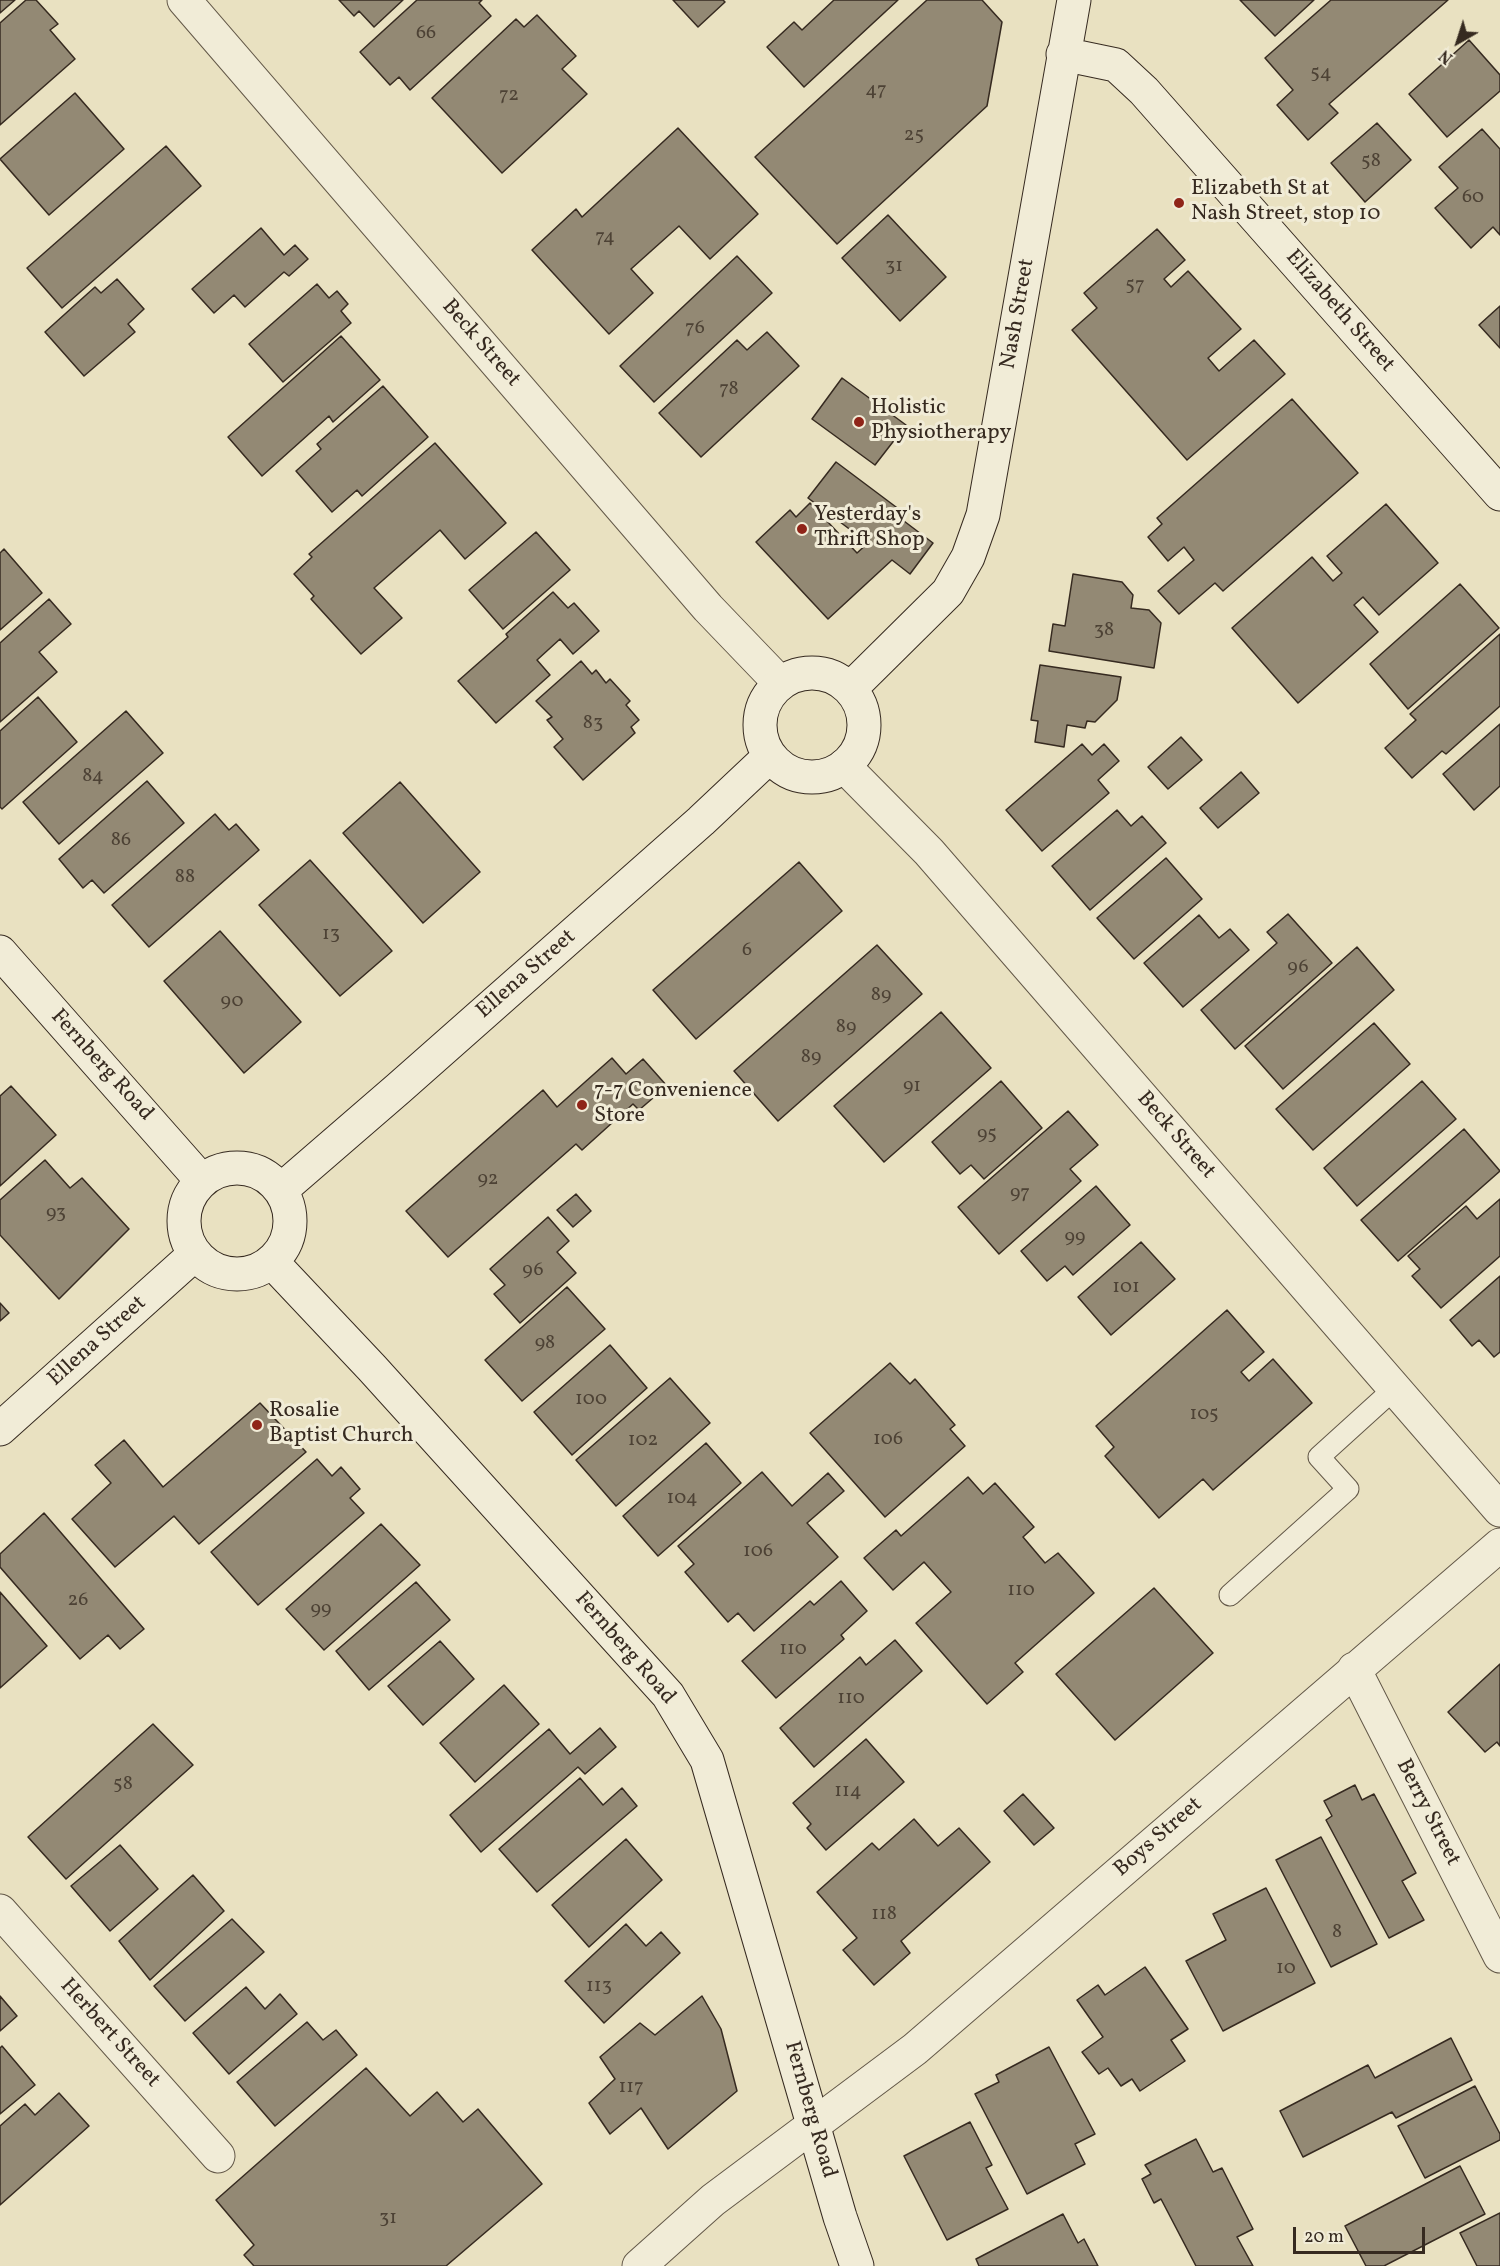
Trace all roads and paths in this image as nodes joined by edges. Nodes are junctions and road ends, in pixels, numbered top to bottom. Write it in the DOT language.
graph roads {
  1 [pos="184,0"];
  2 [pos="1074,0"];
  3 [pos="1063,54"];
  4 [pos="1500,494"];
  5 [pos="780,683"];
  6 [pos="850,689"];
  7 [pos="770,756"];
  8 [pos="844,766"];
  9 [pos="0,952"];
  10 [pos="202,1181"];
  11 [pos="280,1190"];
  12 [pos="195,1254"];
  13 [pos="272,1262"];
  14 [pos="1394,1389"];
  15 [pos="0,1429"];
  16 [pos="1500,1510"];
  17 [pos="1500,1545"];
  18 [pos="1230,1595"];
  19 [pos="1354,1669"];
  20 [pos="0,1911"];
  21 [pos="1500,1956"];
  22 [pos="814,2124"];
  23 [pos="218,2156"];
  24 [pos="639,2266"];
  25 [pos="857,2266"];
  1 -- 5 [label="street, Beck Street"];
  2 -- 3 [label="street, Nash Street"];
  3 -- 4 [label="street, Elizabeth Street"];
  3 -- 6 [label="street, Nash Street"];
  5 -- 6 [label="street"];
  5 -- 7 [label="street"];
  6 -- 8 [label="street"];
  7 -- 8 [label="street"];
  7 -- 11 [label="street, Ellena Street"];
  8 -- 14 [label="street, Beck Street"];
  9 -- 10 [label="street, Fernberg Road"];
  10 -- 11 [label="street"];
  10 -- 12 [label="street"];
  11 -- 13 [label="street"];
  12 -- 13 [label="street"];
  12 -- 15 [label="street, Ellena Street"];
  13 -- 22 [label="street, Fernberg Road"];
  14 -- 16 [label="street, Beck Street"];
  14 -- 18 [label="lane"];
  17 -- 19 [label="street, Boys Street"];
  19 -- 21 [label="street, Berry Street"];
  19 -- 22 [label="street, Boys Street"];
  20 -- 23 [label="street, Herbert Street"];
  22 -- 24 [label="street, Boys Street"];
  22 -- 25 [label="street, Fernberg Road"];
}
